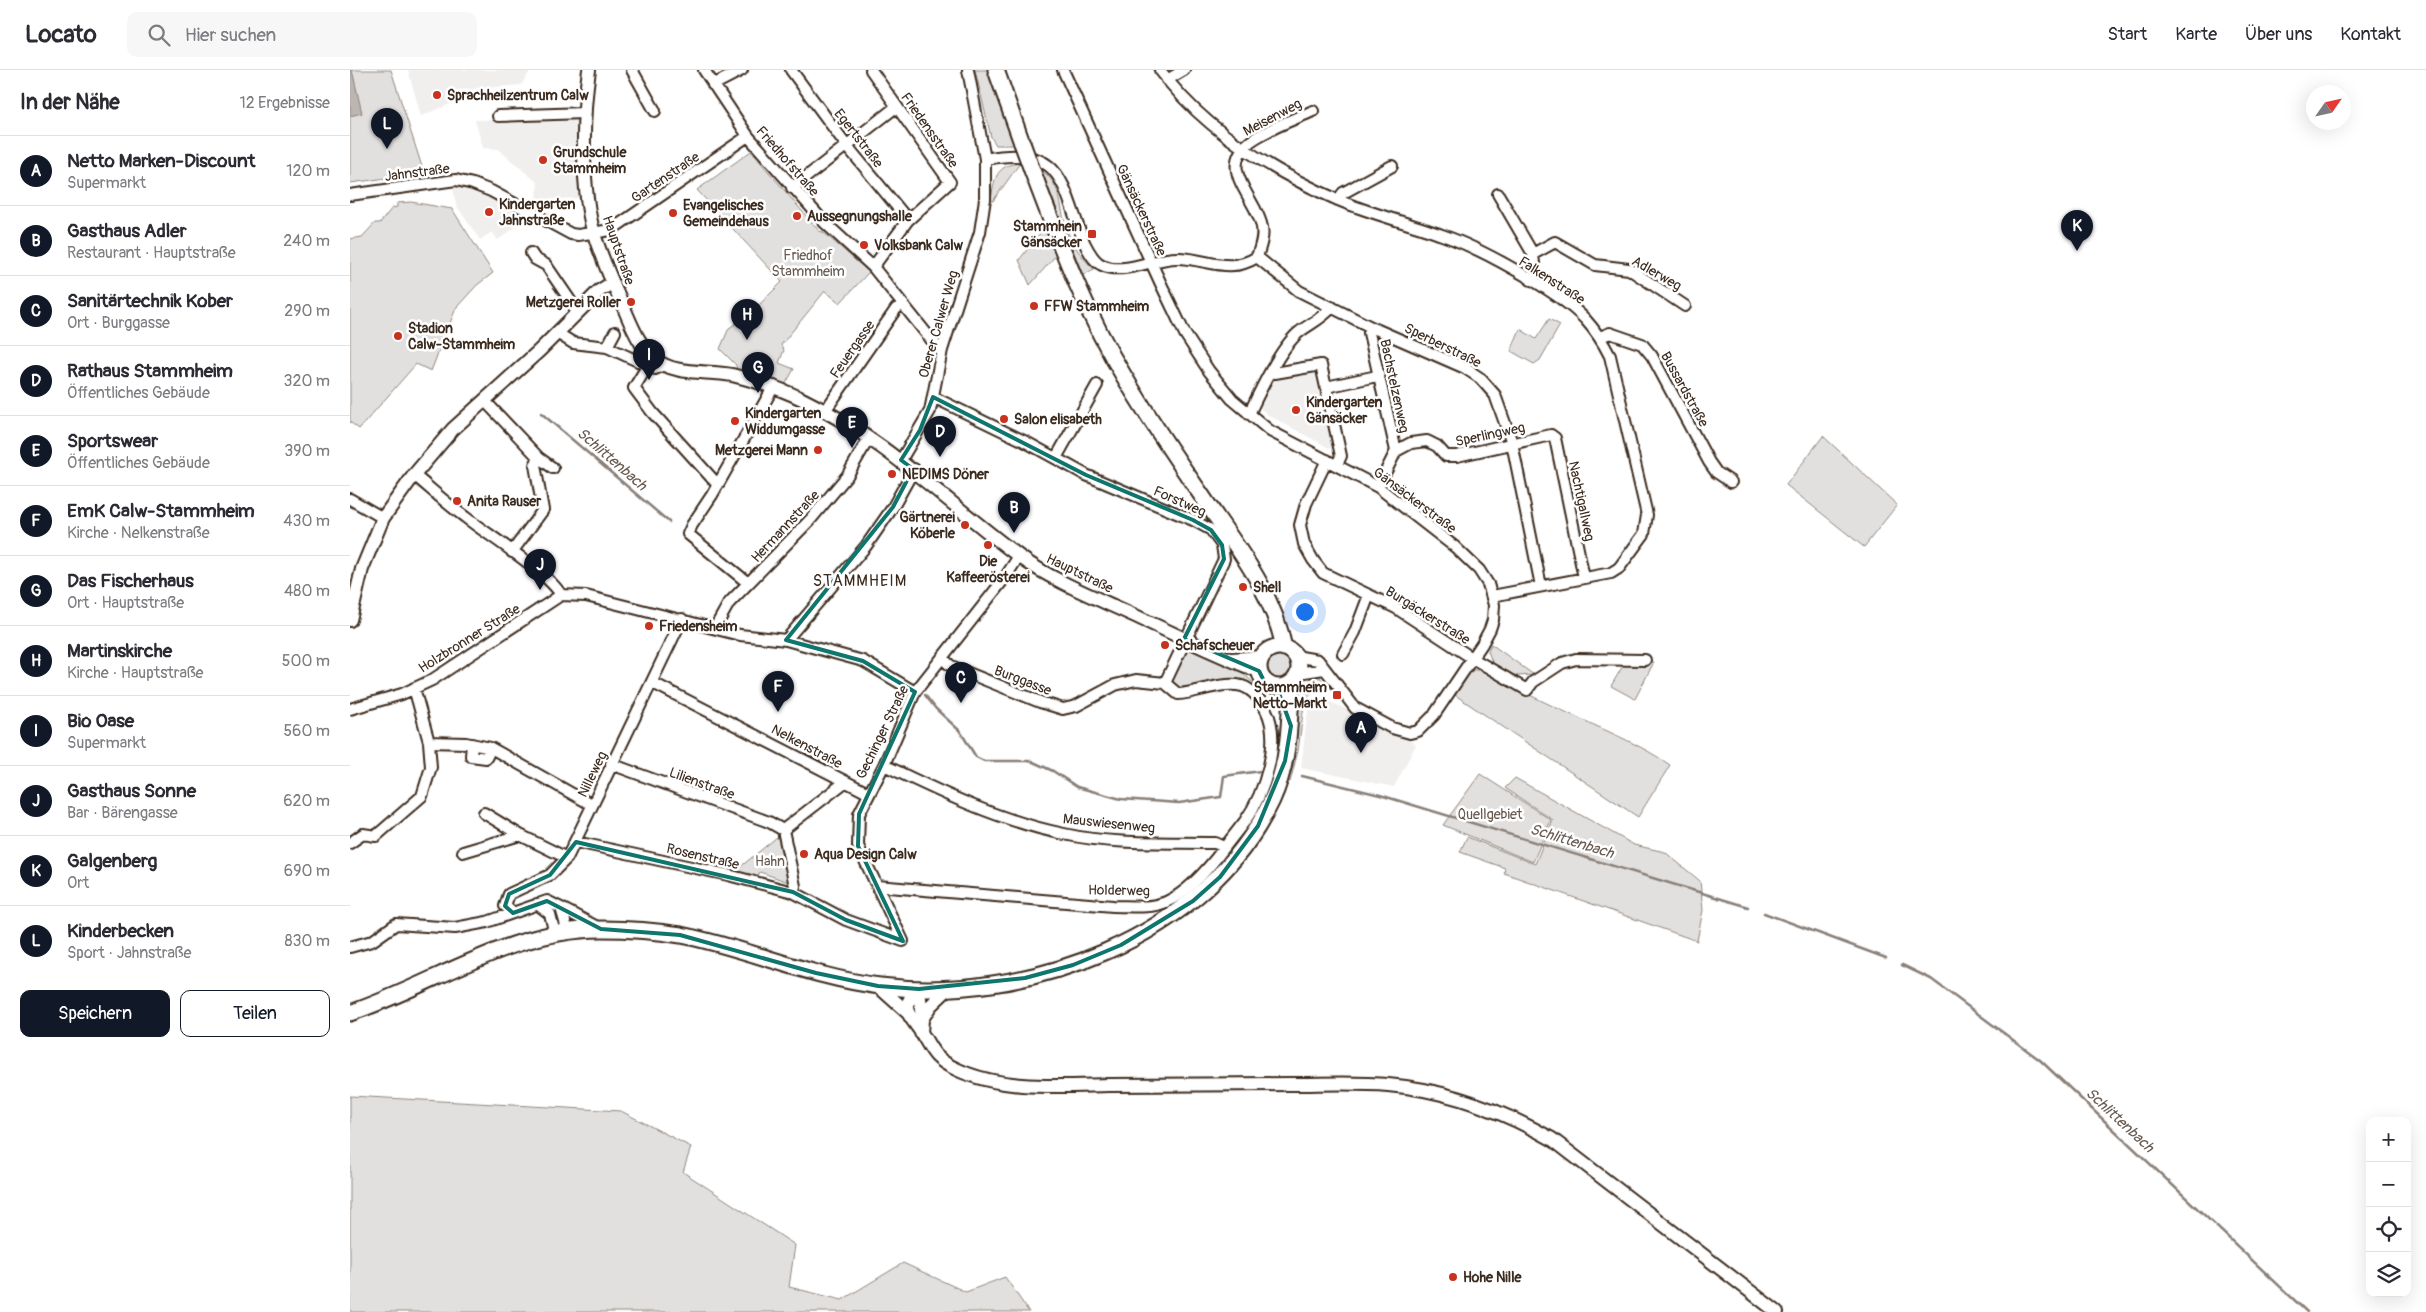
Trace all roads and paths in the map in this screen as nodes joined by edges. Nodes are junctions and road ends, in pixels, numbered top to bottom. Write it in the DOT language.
graph roads {
  1 [pos="589,70"];
  2 [pos="632,70"];
  3 [pos="704,70"];
  4 [pos="742,70"];
  5 [pos="791,70"];
  6 [pos="871,70"];
  7 [pos="968,70"];
  8 [pos="996,70"];
  9 [pos="1063,70"];
  10 [pos="1160,70"];
  11 [pos="1184,70"];
  12 [pos="1167,80"];
  13 [pos="713,85"];
  14 [pos="896,107"];
  15 [pos="655,111"];
  16 [pos="1313,111"];
  17 [pos="585,114"];
  18 [pos="498,116"];
  19 [pos="748,136"];
  20 [pos="846,146"];
  21 [pos="1243,148"];
  22 [pos="985,159"];
  23 [pos="1392,166"];
  24 [pos="792,188"];
  25 [pos="1498,194"];
  26 [pos="350,195"];
  27 [pos="1338,200"];
  28 [pos="908,220"];
  29 [pos="594,233"];
  30 [pos="531,253"];
  31 [pos="1533,254"];
  32 [pos="1257,258"];
  33 [pos="1151,262"];
  34 [pos="872,267"];
  35 [pos="1531,280"];
  36 [pos="612,283"];
  37 [pos="903,304"];
  38 [pos="1685,306"];
  39 [pos="1332,307"];
  40 [pos="578,312"];
  41 [pos="1371,327"];
  42 [pos="615,332"];
  43 [pos="557,333"];
  44 [pos="1600,337"];
  45 [pos="607,347"];
  46 [pos="942,350"];
  47 [pos="664,365"];
  48 [pos="648,366"];
  49 [pos="1271,370"];
  50 [pos="1377,376"];
  51 [pos="1097,385"];
  52 [pos="774,386"];
  53 [pos="1326,387"];
  54 [pos="933,398"];
  55 [pos="485,401"];
  56 [pos="825,411"];
  57 [pos="1249,414"];
  58 [pos="1548,435"];
  59 [pos="869,438"];
  60 [pos="1512,443"];
  61 [pos="1396,451"];
  62 [pos="539,458"];
  63 [pos="1056,458"];
  64 [pos="901,460"];
  65 [pos="1332,462"];
  66 [pos="553,468"];
  67 [pos="914,469"];
  68 [pos="414,475"];
  69 [pos="1731,482"];
  70 [pos="718,485"];
  71 [pos="1378,486"];
  72 [pos="350,498"];
  73 [pos="383,518"];
  74 [pos="512,552"];
  75 [pos="1020,556"];
  76 [pos="1584,578"];
  77 [pos="748,583"];
  78 [pos="1541,586"];
  79 [pos="561,595"];
  80 [pos="1369,595"];
  81 [pos="1492,596"];
  82 [pos="682,619"];
  83 [pos="350,620"];
  84 [pos="715,628"];
  85 [pos="1184,639"];
  86 [pos="786,640"];
  87 [pos="1285,650"];
  88 [pos="1343,654"];
  89 [pos="942,658"];
  90 [pos="1472,658"];
  91 [pos="1645,660"];
  92 [pos="1260,664"];
  93 [pos="1324,669"];
  94 [pos="1289,681"];
  95 [pos="653,682"];
  96 [pos="1165,683"];
  97 [pos="414,688"];
  98 [pos="915,692"];
  99 [pos="1253,692"];
  100 [pos="350,709"];
  101 [pos="429,742"];
  102 [pos="612,764"];
  103 [pos="884,765"];
  104 [pos="845,782"];
  105 [pos="868,793"];
  106 [pos="592,805"];
  107 [pos="484,812"];
  108 [pos="783,830"];
  109 [pos="520,835"];
  110 [pos="576,842"];
  111 [pos="350,843"];
  112 [pos="1224,847"];
  113 [pos="463,852"];
  114 [pos="567,858"];
  115 [pos="878,886"];
  116 [pos="792,892"];
  117 [pos="537,904"];
  118 [pos="561,908"];
  119 [pos="513,913"];
  120 [pos="601,929"];
  121 [pos="562,933"];
  122 [pos="903,941"];
  123 [pos="350,947"];
  124 [pos="878,986"];
  125 [pos="950,987"];
  126 [pos="920,989"];
  127 [pos="907,1012"];
  128 [pos="350,1013"];
  129 [pos="922,1019"];
  130 [pos="921,1033"];
  131 [pos="1778,1312"];
  1 -- 17 [label="street, Hauptstraße"];
  2 -- 15 [label="street"];
  3 -- 13 [label="street, Friedhofstraße"];
  4 -- 13 [label="street"];
  5 -- 20 [label="street, Egertstraße"];
  6 -- 14 [label="street, Friedensstraße"];
  7 -- 22 [label="street, Oberer Calwer Weg"];
  8 -- 87 [label="main road, bridge"];
  9 -- 33 [label="street, Gänsäckerstraße"];
  10 -- 12 [label="street, Falkenstraße"];
  11 -- 12 [label="street"];
  12 -- 21 [label="street, Falkenstraße"];
  13 -- 19 [label="street, Friedhofstraße"];
  14 -- 20 [label="street"];
  14 -- 28 [label="street, Friedensstraße"];
  16 -- 21 [label="street, Meisenweg"];
  17 -- 18 [label="street"];
  17 -- 29 [label="street, Hauptstraße"];
  19 -- 24 [label="street, Friedhofstraße"];
  19 -- 29 [label="street, Gartenstraße"];
  20 -- 24 [label="street"];
  20 -- 28 [label="street, Egertstraße"];
  21 -- 27 [label="street, Falkenstraße"];
  21 -- 32 [label="street"];
  22 -- 33 [label="street"];
  22 -- 46 [label="street, Oberer Calwer Weg"];
  23 -- 27 [label="street"];
  24 -- 34 [label="street, Friedhofstraße"];
  25 -- 31 [label="street"];
  26 -- 29 [label="street, Jahnstraße"];
  27 -- 35 [label="street, Falkenstraße"];
  28 -- 34 [label="street"];
  29 -- 36 [label="street, Hauptstraße"];
  30 -- 40 [label="street"];
  31 -- 35 [label="street"];
  31 -- 38 [label="street, Adlerweg"];
  32 -- 33 [label="street"];
  32 -- 39 [label="street, Sperberstraße"];
  33 -- 57 [label="street, Gänsäckerstraße"];
  34 -- 37 [label="street, Friedhofstraße"];
  35 -- 44 [label="street, Falkenstraße"];
  36 -- 40 [label="street"];
  36 -- 47 [label="street, Hauptstraße"];
  37 -- 46 [label="street, Friedhofstraße"];
  37 -- 56 [label="street, Feuergasse"];
  39 -- 41 [label="street, Sperberstraße"];
  39 -- 49 [label="street"];
  40 -- 43 [label="street"];
  41 -- 50 [label="street, Bachstelzenweg"];
  41 -- 60 [label="street, Sperberstraße"];
  42 -- 45 [label="street"];
  43 -- 45 [label="street, Hauptstraße"];
  43 -- 55 [label="street"];
  44 -- 69 [label="street, Bussardstraße"];
  44 -- 76 [label="street, Falkenstraße"];
  45 -- 48 [label="street, Hauptstraße"];
  46 -- 54 [label="street, Oberer Calwer Weg"];
  47 -- 48 [label="street, Hauptstraße"];
  47 -- 52 [label="street, Hauptstraße"];
  48 -- 70 [label="street"];
  49 -- 53 [label="street"];
  49 -- 57 [label="street"];
  50 -- 53 [label="street"];
  50 -- 61 [label="street, Bachstelzenweg"];
  51 -- 63 [label="street"];
  52 -- 56 [label="street, Hauptstraße"];
  52 -- 70 [label="street"];
  53 -- 65 [label="street"];
  54 -- 63 [label="street, Forstweg"];
  54 -- 64 [label="street, Oberer Calwer Weg"];
  55 -- 62 [label="street"];
  55 -- 68 [label="street"];
  56 -- 59 [label="street, Hauptstraße"];
  57 -- 65 [label="street, Gänsäckerstraße"];
  58 -- 60 [label="street, Sperlingweg"];
  58 -- 76 [label="street, Nachtigallweg"];
  59 -- 64 [label="street, Hauptstraße"];
  59 -- 77 [label="street, Hermannstraße"];
  60 -- 61 [label="street, Sperlingweg"];
  60 -- 78 [label="street, Sperberstraße"];
  61 -- 71 [label="street"];
  62 -- 66 [label="street"];
  62 -- 74 [label="street"];
  63 -- 85 [label="street, Forstweg"];
  64 -- 67 [label="street, Hauptstraße"];
  65 -- 71 [label="street, Gänsäckerstraße"];
  65 -- 80 [label="street, Burgäckerstraße"];
  67 -- 75 [label="street, Hauptstraße"];
  67 -- 86 [label="street"];
  68 -- 73 [label="street"];
  68 -- 74 [label="street"];
  70 -- 77 [label="street"];
  71 -- 81 [label="street, Gänsäckerstraße"];
  72 -- 73 [label="street"];
  73 -- 83 [label="street"];
  74 -- 79 [label="street"];
  75 -- 85 [label="street, Hauptstraße"];
  75 -- 89 [label="street, Gechinger Straße"];
  76 -- 78 [label="street, Falkenstraße"];
  77 -- 84 [label="street, Hermannstraße"];
  78 -- 81 [label="street, Falkenstraße"];
  79 -- 82 [label="street"];
  79 -- 97 [label="street, Holzbronner Straße"];
  80 -- 88 [label="street, Burgäckerstraße"];
  80 -- 90 [label="street, Burgäckerstraße"];
  81 -- 90 [label="street, Gänsäckerstraße"];
  82 -- 84 [label="street"];
  82 -- 95 [label="street, Nilleweg"];
  84 -- 86 [label="street"];
  85 -- 92 [label="street, Hauptstraße"];
  85 -- 96 [label="street"];
  86 -- 98 [label="street"];
  87 -- 92 [label="main road"];
  87 -- 93 [label="street, Gänsäckerstraße"];
  87 -- 94 [label="main road"];
  89 -- 96 [label="street, Burggasse"];
  89 -- 98 [label="street, Gechinger Straße"];
  90 -- 91 [label="street, Burgäckerstraße"];
  90 -- 93 [label="street, Gänsäckerstraße"];
  92 -- 94 [label="main road"];
  93 -- 94 [label="street"];
  94 -- 125 [label="main road"];
  95 -- 102 [label="street, Nilleweg"];
  95 -- 104 [label="street, Nelkenstraße"];
  96 -- 99 [label="street, Burggasse"];
  97 -- 100 [label="street, Holzbronner Straße"];
  97 -- 101 [label="street"];
  98 -- 103 [label="street, Gechinger Straße"];
  99 -- 112 [label="street, Holderweg"];
  101 -- 106 [label="street"];
  101 -- 111 [label="street"];
  102 -- 106 [label="street, Nilleweg"];
  102 -- 108 [label="street, Lilienstraße"];
  103 -- 105 [label="street, Gechinger Straße"];
  103 -- 112 [label="street, Mauswiesenweg"];
  104 -- 105 [label="street, Nelkenstraße"];
  104 -- 108 [label="street"];
  105 -- 115 [label="street, Gechinger Straße"];
  106 -- 110 [label="street, Nilleweg"];
  107 -- 109 [label="street"];
  108 -- 116 [label="street"];
  109 -- 113 [label="street"];
  109 -- 114 [label="street"];
  110 -- 114 [label="street, Nilleweg"];
  110 -- 116 [label="street, Rosenstraße"];
  112 -- 115 [label="street, Holderweg"];
  114 -- 119 [label="street, Nilleweg"];
  115 -- 122 [label="street, Gechinger Straße"];
  116 -- 122 [label="street, Rosenstraße"];
  117 -- 118 [label="street"];
  117 -- 119 [label="street"];
  117 -- 121 [label="street"];
  118 -- 120 [label="street"];
  118 -- 121 [label="street"];
  119 -- 123 [label="street"];
  120 -- 121 [label="main road"];
  120 -- 124 [label="main road"];
  121 -- 128 [label="main road"];
  124 -- 126 [label="main road"];
  124 -- 127 [label="street"];
  125 -- 126 [label="main road"];
  125 -- 129 [label="street"];
  126 -- 127 [label="street"];
  126 -- 129 [label="street"];
  127 -- 130 [label="street"];
  129 -- 130 [label="street"];
  130 -- 131 [label="street"];
}
